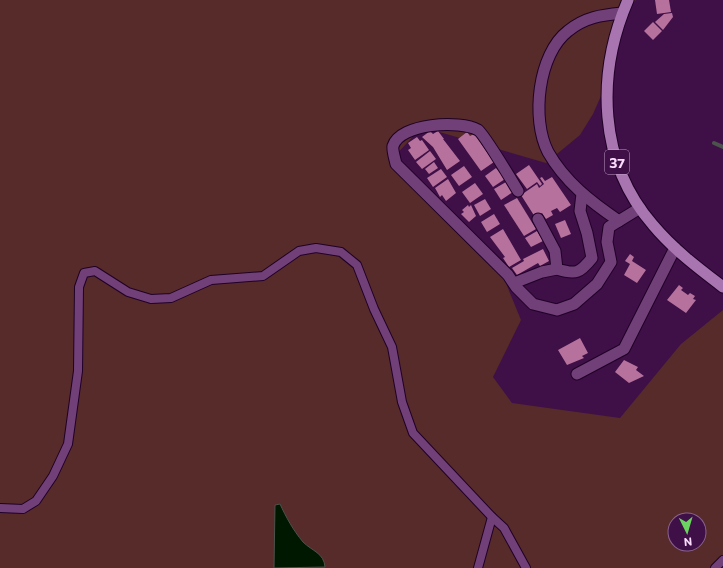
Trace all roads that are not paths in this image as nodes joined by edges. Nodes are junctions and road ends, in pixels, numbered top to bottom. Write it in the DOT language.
graph roads {
  1 [pos="628,0"];
  2 [pos="622,13"];
  3 [pos="518,191"];
  4 [pos="582,194"];
  5 [pos="640,208"];
  6 [pos="538,219"];
  7 [pos="619,221"];
  8 [pos="675,248"];
  9 [pos="557,268"];
  10 [pos="514,282"];
  11 [pos="723,287"];
  12 [pos="577,374"];
  13 [pos="0,508"];
  14 [pos="492,517"];
  15 [pos="723,560"];
  16 [pos="478,568"];
  17 [pos="526,568"];
  18 [pos="715,568"];
  1 -- 2 [label="main road, 37"];
  2 -- 4 [label="street"];
  2 -- 5 [label="main road, 37"];
  3 -- 10 [label="street"];
  4 -- 7 [label="street"];
  4 -- 9 [label="street"];
  5 -- 7 [label="street"];
  5 -- 8 [label="main road, 37"];
  6 -- 9 [label="street"];
  7 -- 10 [label="street"];
  8 -- 11 [label="main road, 37"];
  8 -- 12 [label="street"];
  9 -- 10 [label="street"];
  13 -- 14 [label="lane"];
  14 -- 16 [label="lane"];
  14 -- 17 [label="lane"];
  15 -- 18 [label="lane"];
}
